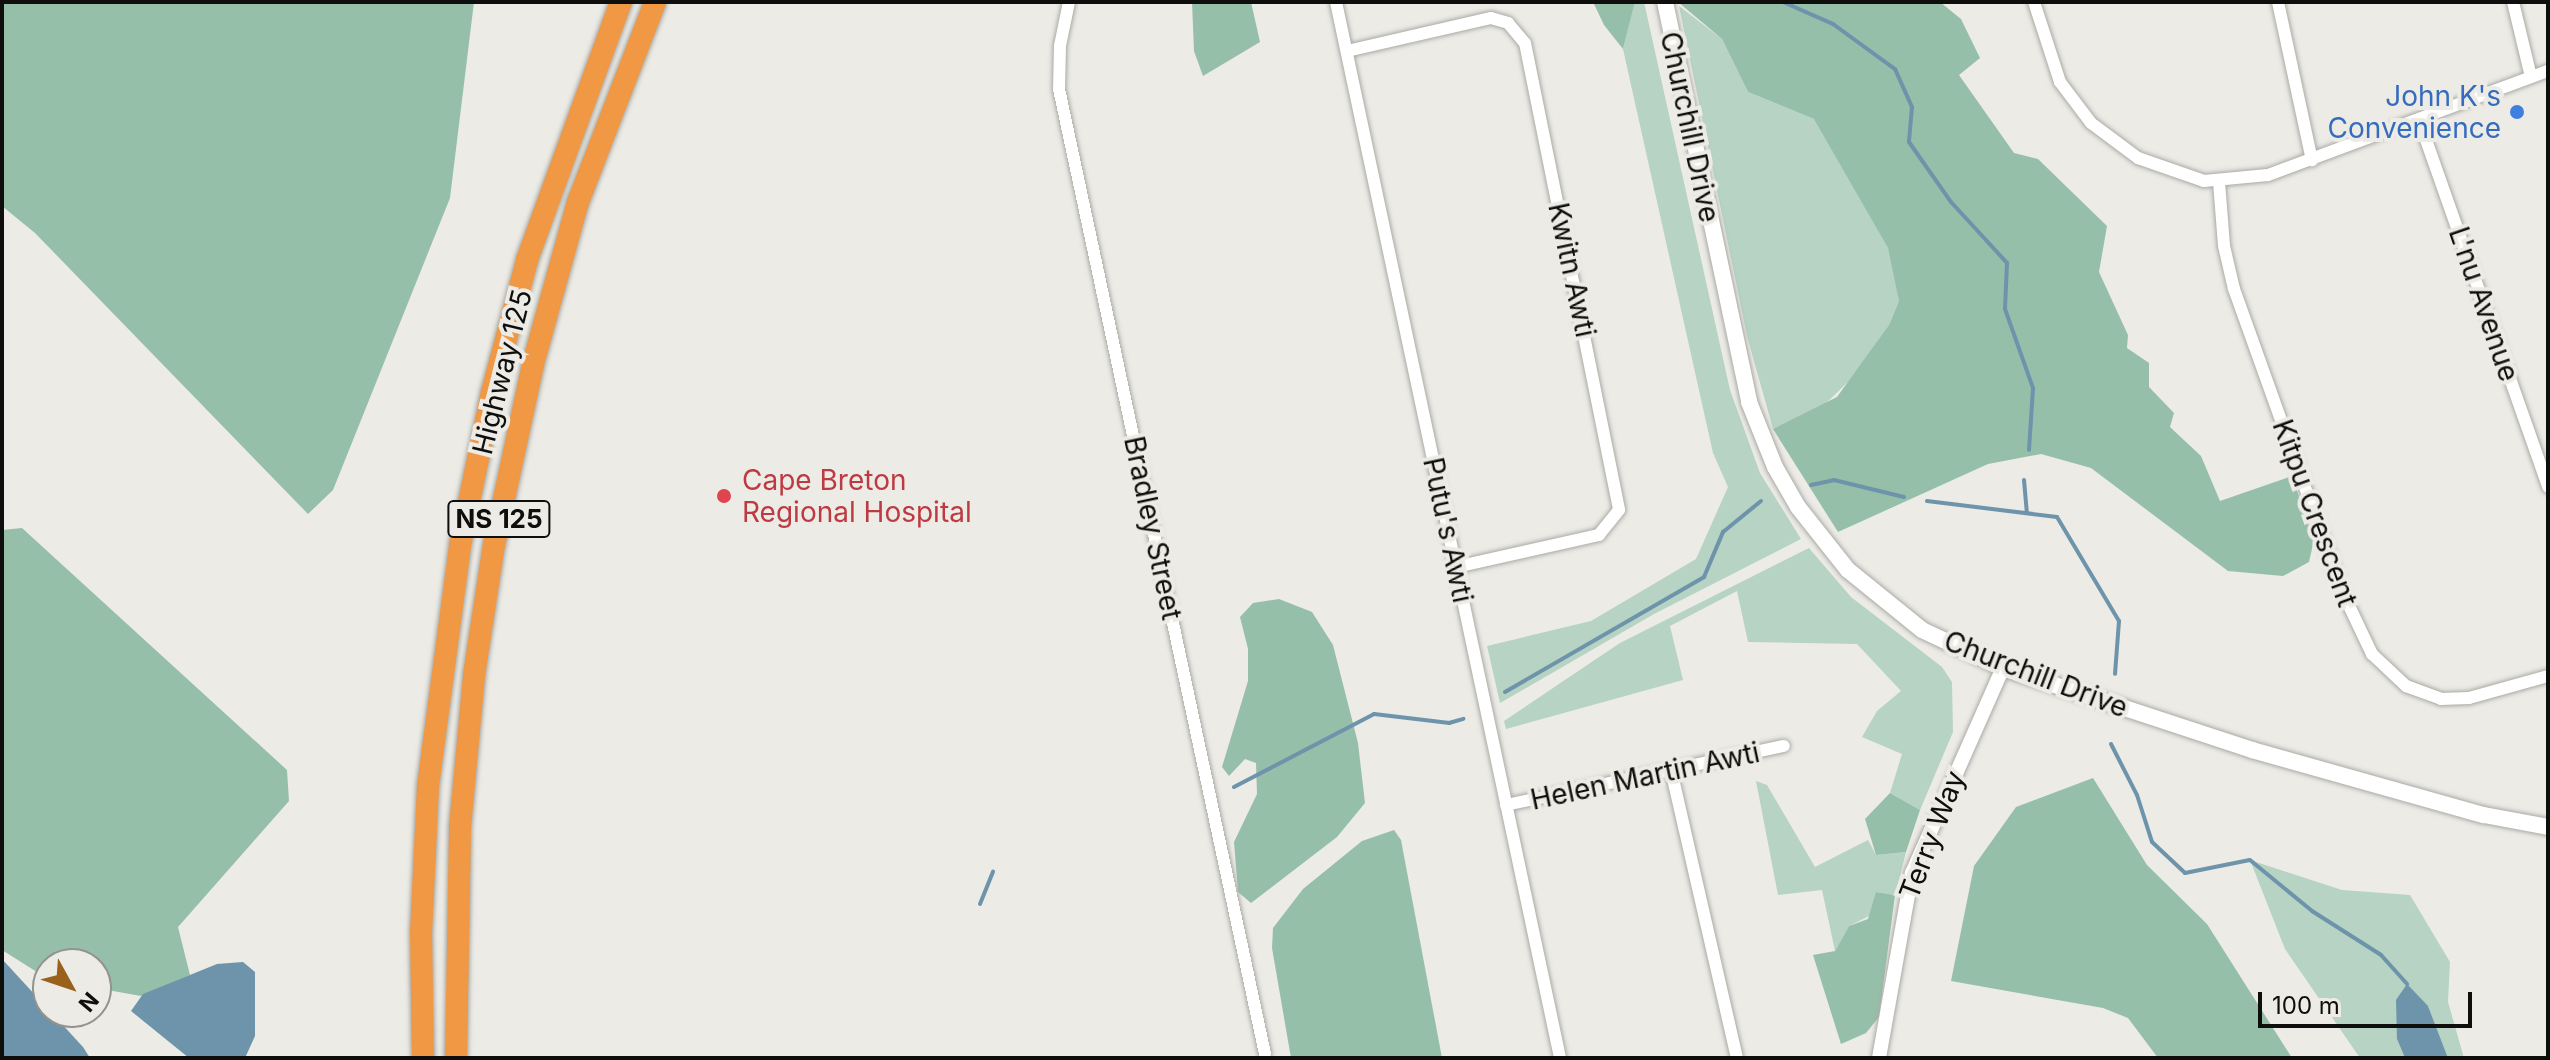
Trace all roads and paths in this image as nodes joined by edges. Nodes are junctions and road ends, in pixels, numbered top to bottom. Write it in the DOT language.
graph roads {
  1 [pos="621,2"];
  2 [pos="655,2"];
  3 [pos="1069,2"];
  4 [pos="1336,2"];
  5 [pos="1665,2"];
  6 [pos="2034,2"];
  7 [pos="2278,2"];
  8 [pos="2513,2"];
  9 [pos="1347,51"];
  10 [pos="2548,71"];
  11 [pos="2531,77"];
  12 [pos="2419,120"];
  13 [pos="2312,160"];
  14 [pos="2219,182"];
  15 [pos="2548,487"];
  16 [pos="1456,567"];
  17 [pos="2003,668"];
  18 [pos="2548,676"];
  19 [pos="1784,746"];
  20 [pos="1671,770"];
  21 [pos="1506,805"];
  22 [pos="2548,827"];
  23 [pos="1265,1054"];
  24 [pos="423,1058"];
  25 [pos="456,1058"];
  26 [pos="1560,1058"];
  27 [pos="1737,1058"];
  28 [pos="1879,1058"];
  1 -- 24 [label="highway, Highway 125 / NS 125"];
  2 -- 25 [label="highway, Highway 125 / NS 125"];
  3 -- 23 [label="street, Bradley Street"];
  4 -- 9 [label="street, Putu's Awti"];
  5 -- 17 [label="main road, Churchill Drive"];
  6 -- 14 [label="street"];
  7 -- 13 [label="street"];
  8 -- 11 [label="street"];
  9 -- 16 [label="street, Putu's Awti"];
  9 -- 16 [label="street, Kwitn Awti"];
  10 -- 11 [label="street"];
  11 -- 12 [label="street"];
  12 -- 13 [label="street"];
  12 -- 15 [label="street, L'nu Avenue"];
  13 -- 14 [label="street"];
  14 -- 18 [label="street, Kitpu Crescent"];
  16 -- 21 [label="street, Putu's Awti"];
  17 -- 22 [label="main road, Churchill Drive"];
  17 -- 28 [label="street, Terry Way"];
  19 -- 20 [label="street, Helen Martin Awti"];
  20 -- 21 [label="street, Helen Martin Awti"];
  20 -- 27 [label="street"];
  21 -- 26 [label="street, Putu's Awti"];
}
